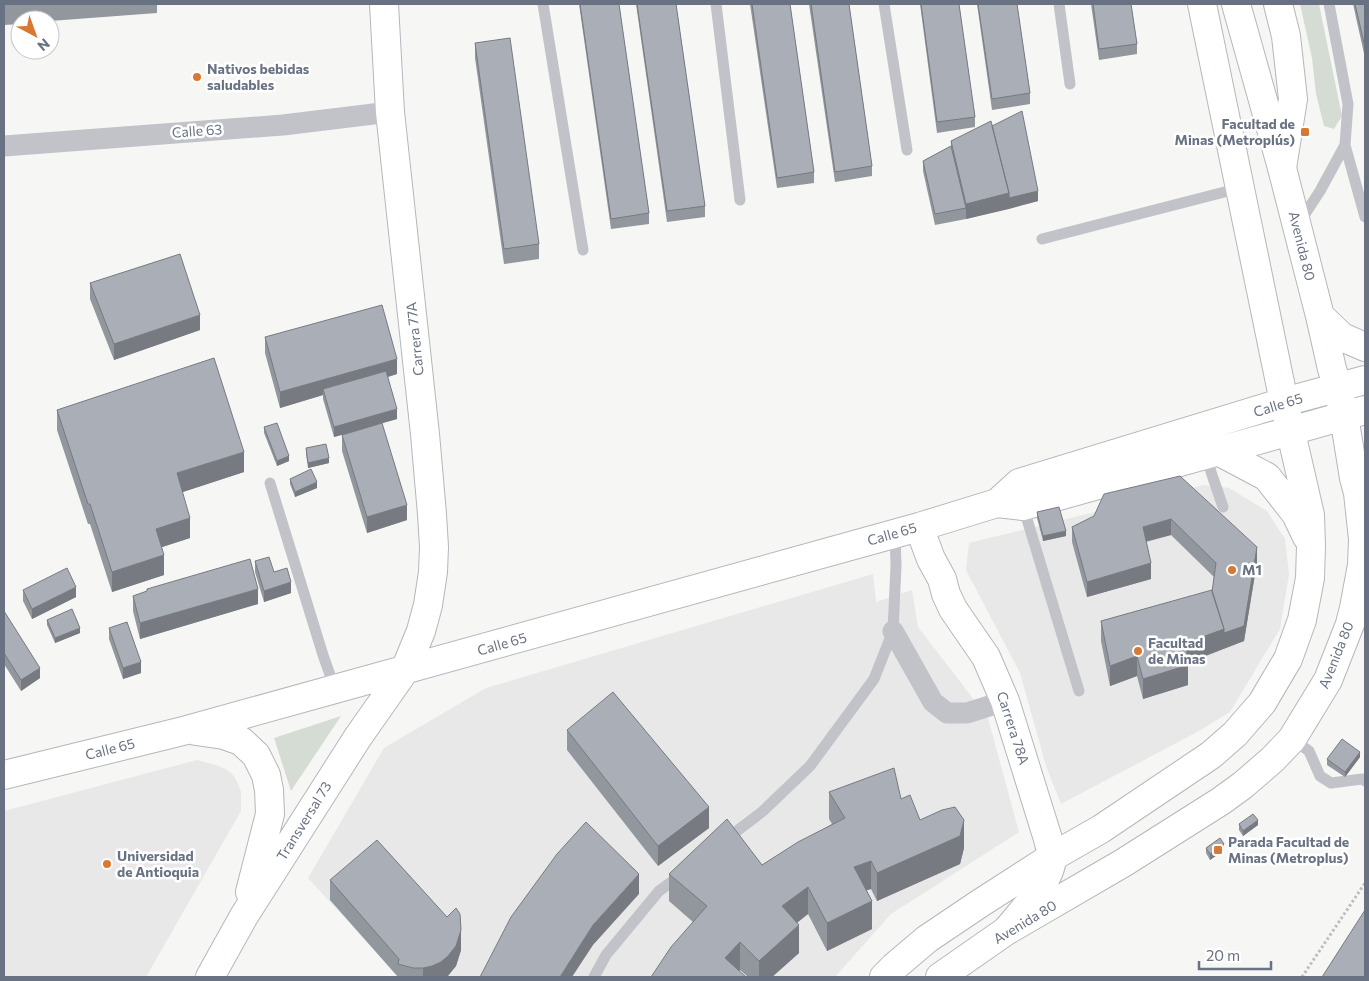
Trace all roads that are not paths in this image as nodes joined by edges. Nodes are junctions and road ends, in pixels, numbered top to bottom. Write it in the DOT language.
graph roads {
  1 [pos="384,4"];
  2 [pos="543,4"];
  3 [pos="716,4"];
  4 [pos="884,4"];
  5 [pos="1059,4"];
  6 [pos="1202,4"];
  7 [pos="1236,4"];
  8 [pos="1278,4"];
  9 [pos="1329,4"];
  10 [pos="1070,84"];
  11 [pos="390,112"];
  12 [pos="1345,144"];
  13 [pos="4,146"];
  14 [pos="907,150"];
  15 [pos="1282,168"];
  16 [pos="1240,188"];
  17 [pos="740,200"];
  18 [pos="1365,218"];
  19 [pos="1297,226"];
  20 [pos="1042,239"];
  21 [pos="583,250"];
  22 [pos="1320,316"];
  23 [pos="1365,347"];
  24 [pos="1365,380"];
  25 [pos="1338,388"];
  26 [pos="1284,402"];
  27 [pos="1355,413"];
  28 [pos="1291,430"];
  29 [pos="1212,453"];
  30 [pos="270,483"];
  31 [pos="1021,495"];
  32 [pos="1223,507"];
  33 [pos="907,530"];
  34 [pos="1311,546"];
  35 [pos="894,631"];
  36 [pos="405,670"];
  37 [pos="335,690"];
  38 [pos="1079,691"];
  39 [pos="1005,701"];
  40 [pos="187,730"];
  41 [pos="1292,739"];
  42 [pos="4,775"];
  43 [pos="1364,778"];
  44 [pos="718,845"];
  45 [pos="1052,857"];
  46 [pos="689,868"];
  47 [pos="244,916"];
  48 [pos="1006,931"];
  49 [pos="210,977"];
  50 [pos="594,977"];
  51 [pos="884,977"];
  52 [pos="940,977"];
  1 -- 11 [label="main road, Carrera 77A"];
  2 -- 21 [label="lane"];
  3 -- 17 [label="lane"];
  4 -- 14 [label="lane"];
  5 -- 10 [label="lane"];
  6 -- 16 [label="main road"];
  7 -- 15 [label="main road, Avenida 80"];
  8 -- 15 [label="main road"];
  9 -- 12 [label="lane"];
  11 -- 13 [label="street, Calle 63"];
  11 -- 36 [label="main road, Carrera 77A"];
  12 -- 18 [label="lane"];
  12 -- 19 [label="lane"];
  15 -- 19 [label="main road, Avenida 80"];
  16 -- 20 [label="lane"];
  16 -- 26 [label="main road"];
  19 -- 22 [label="main road, Avenida 80"];
  22 -- 23 [label="main road"];
  22 -- 25 [label="main road, Avenida 80"];
  24 -- 25 [label="main road, Calle 65"];
  25 -- 26 [label="main road, Calle 65"];
  25 -- 27 [label="main road, Avenida 80"];
  26 -- 28 [label="main road"];
  26 -- 31 [label="main road, Calle 65"];
  27 -- 28 [label="main road, Calle 65"];
  27 -- 41 [label="main road, Avenida 80"];
  28 -- 29 [label="main road, Calle 65"];
  28 -- 34 [label="main road"];
  29 -- 31 [label="main road, Calle 65"];
  29 -- 32 [label="lane"];
  29 -- 34 [label="main road"];
  30 -- 37 [label="lane"];
  31 -- 33 [label="main road, Calle 65"];
  31 -- 38 [label="lane"];
  33 -- 35 [label="lane"];
  33 -- 36 [label="main road, Calle 65"];
  33 -- 39 [label="main road, Carrera 78A"];
  34 -- 45 [label="main road"];
  35 -- 39 [label="street"];
  35 -- 44 [label="lane"];
  36 -- 37 [label="main road, Calle 65"];
  36 -- 47 [label="main road, Transversal 73"];
  37 -- 40 [label="main road, Calle 65"];
  39 -- 45 [label="main road, Carrera 78A"];
  40 -- 42 [label="main road, Calle 65"];
  40 -- 47 [label="main road"];
  41 -- 43 [label="lane"];
  41 -- 48 [label="main road, Avenida 80"];
  45 -- 48 [label="main road"];
  45 -- 51 [label="main road"];
  46 -- 50 [label="lane"];
  47 -- 49 [label="main road, Transversal 73"];
  48 -- 52 [label="main road, Avenida 80"];
}
